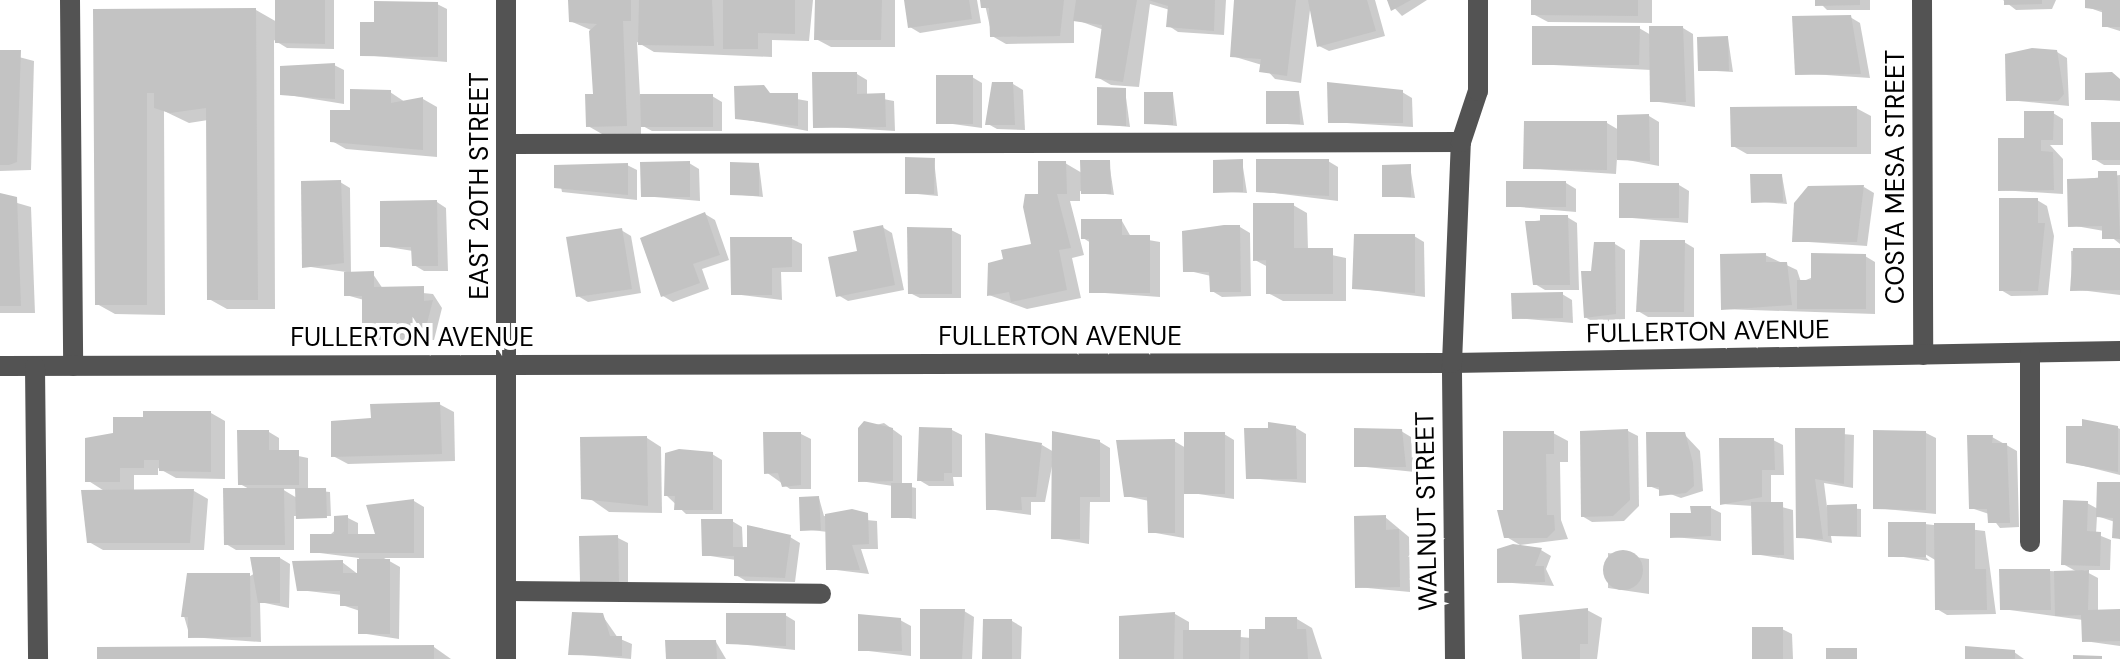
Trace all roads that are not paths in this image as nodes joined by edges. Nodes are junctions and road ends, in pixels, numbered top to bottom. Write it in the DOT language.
graph roads {
  1 [pos="70,0"];
  2 [pos="506,0"];
  3 [pos="1478,0"];
  4 [pos="1922,0"];
  5 [pos="1461,142"];
  6 [pos="506,144"];
  7 [pos="2120,351"];
  8 [pos="2030,353"];
  9 [pos="1923,355"];
  10 [pos="506,363"];
  11 [pos="1452,363"];
  12 [pos="0,366"];
  13 [pos="73,366"];
  14 [pos="35,367"];
  15 [pos="2030,542"];
  16 [pos="506,591"];
  17 [pos="821,594"];
  18 [pos="38,659"];
  19 [pos="506,659"];
  20 [pos="1455,659"];
  1 -- 13 [label="street"];
  2 -- 6 [label="street, EAST 20TH STREET"];
  3 -- 5 [label="street, WALNUT STREET"];
  4 -- 9 [label="street, COSTA MESA STREET"];
  5 -- 6 [label="street"];
  5 -- 11 [label="street, WALNUT STREET"];
  6 -- 10 [label="street, EAST 20TH STREET"];
  7 -- 8 [label="street, FULLERTON AVENUE"];
  8 -- 9 [label="street, FULLERTON AVENUE"];
  8 -- 15 [label="street"];
  9 -- 11 [label="street, FULLERTON AVENUE"];
  10 -- 11 [label="street, FULLERTON AVENUE"];
  10 -- 13 [label="street, FULLERTON AVENUE"];
  10 -- 16 [label="street, EAST 20TH STREET"];
  11 -- 20 [label="street, WALNUT STREET"];
  12 -- 14 [label="street, FULLERTON AVENUE"];
  13 -- 14 [label="street, FULLERTON AVENUE"];
  14 -- 18 [label="street"];
  16 -- 17 [label="street"];
  16 -- 19 [label="street, EAST 20TH STREET"];
}
